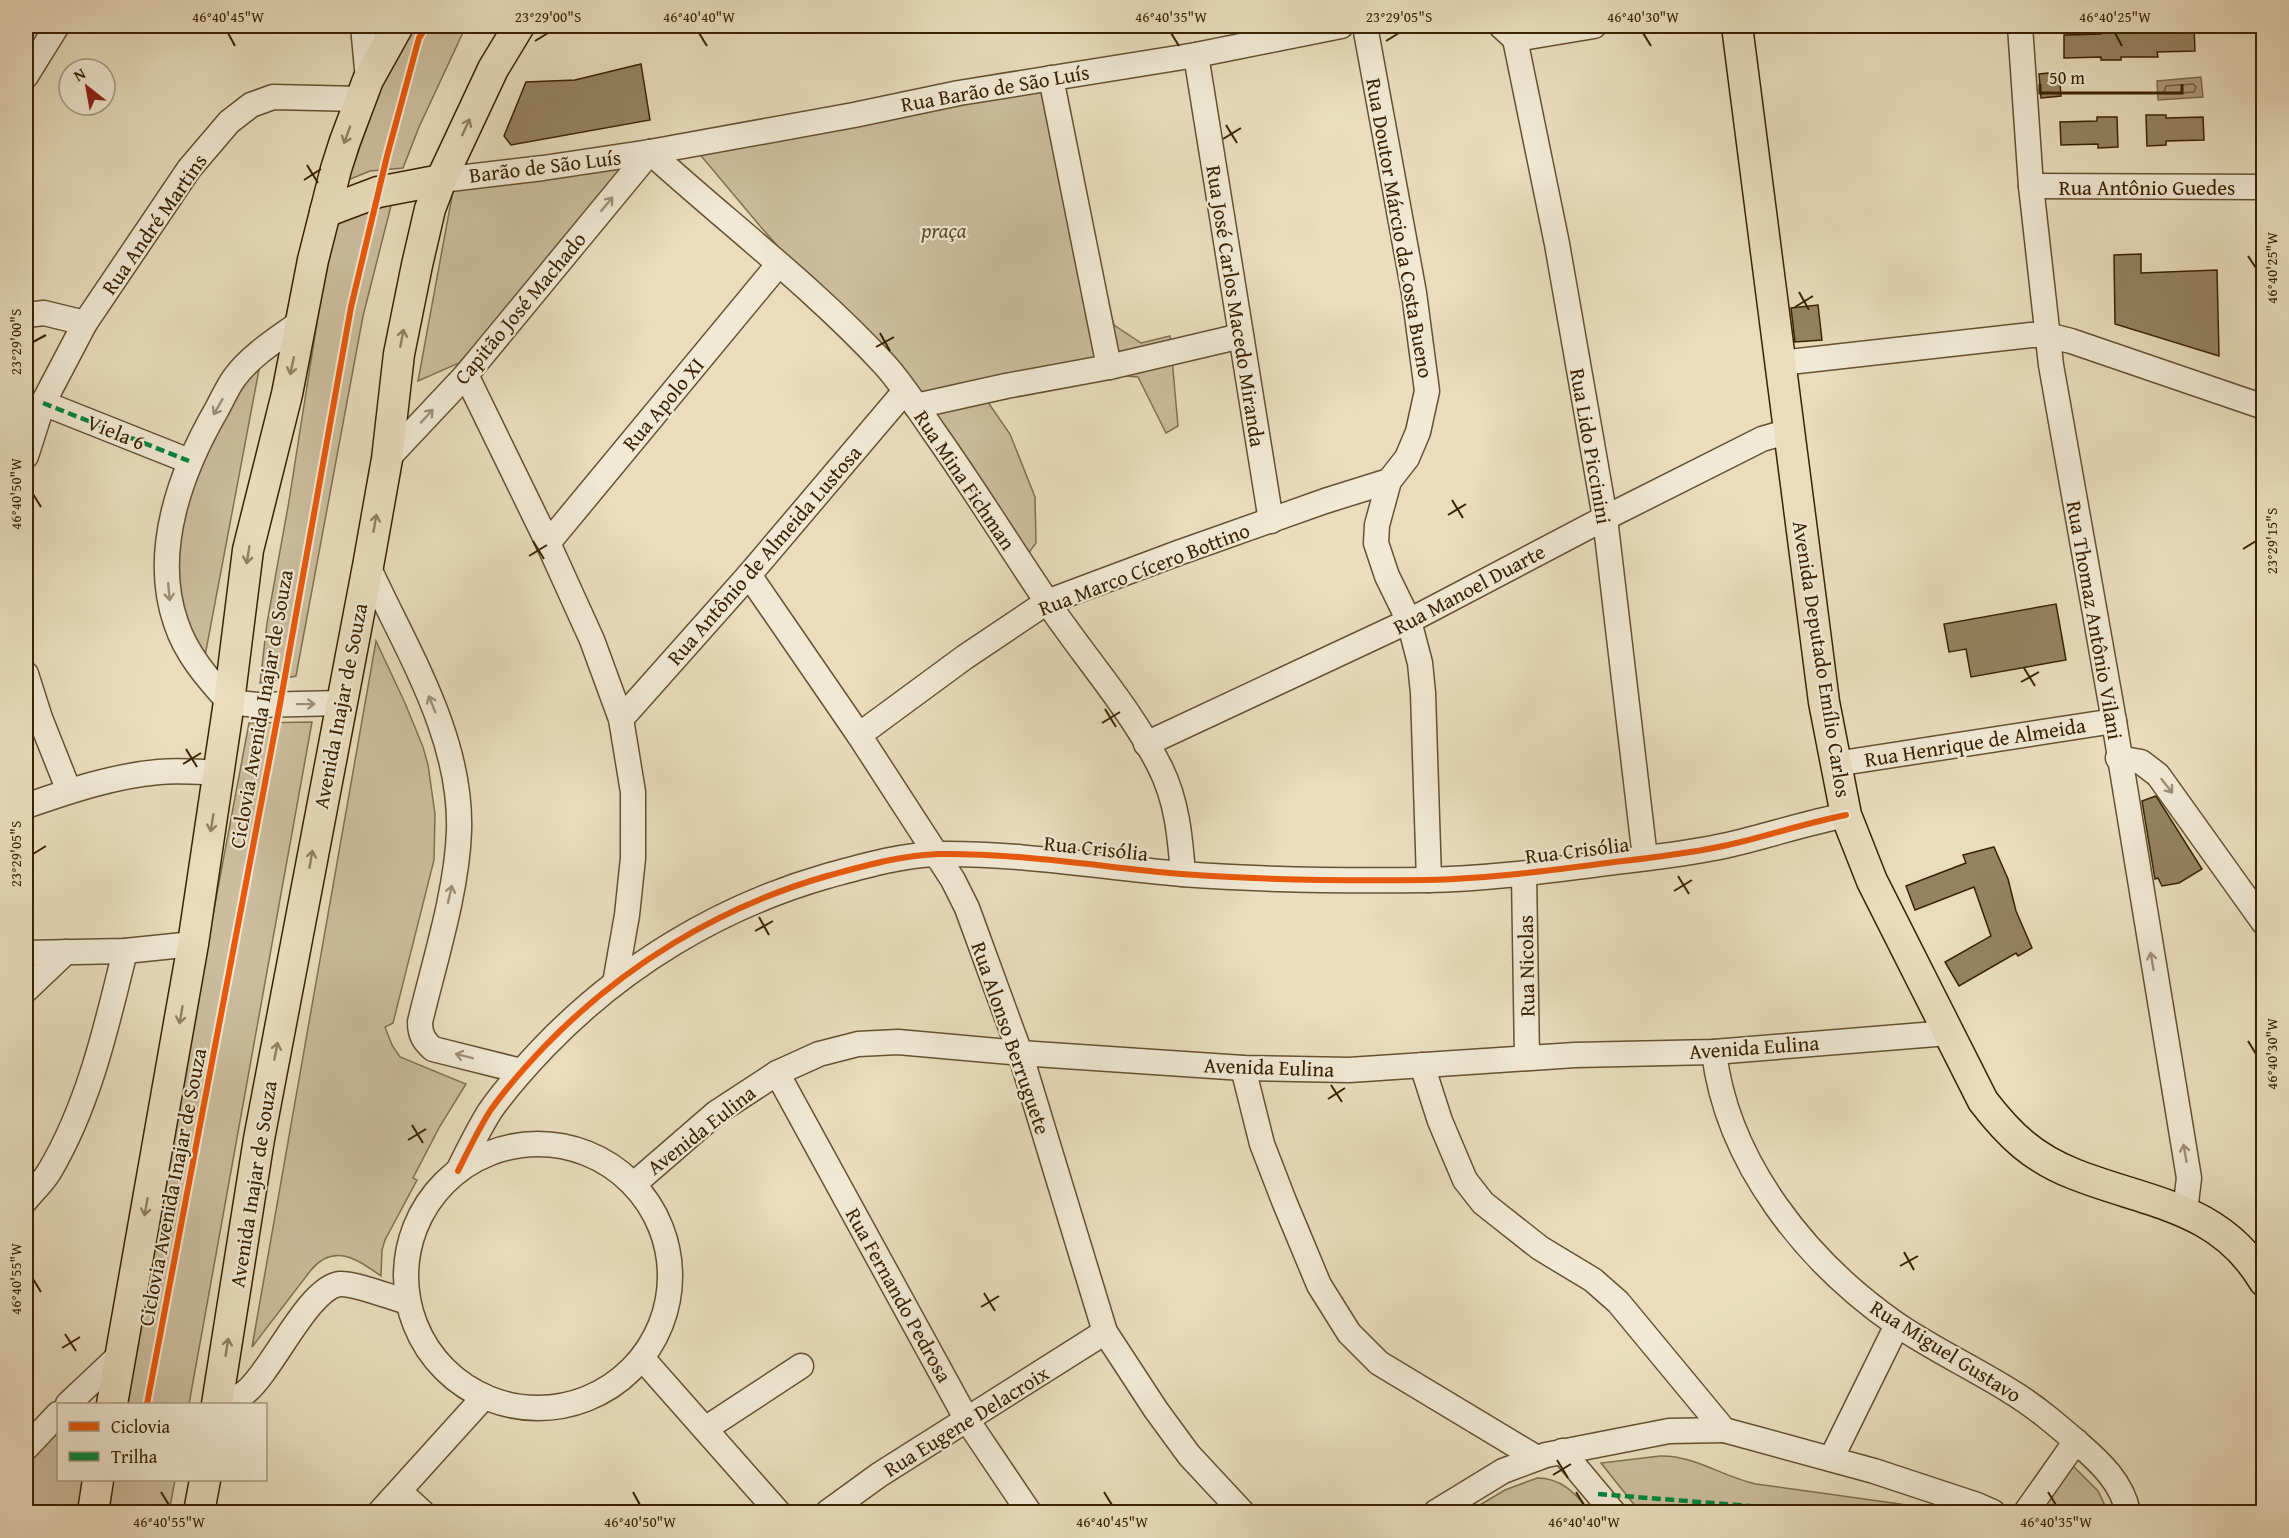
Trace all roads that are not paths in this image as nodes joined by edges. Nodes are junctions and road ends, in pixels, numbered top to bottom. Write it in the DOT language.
graph roads {
  1 [pos="57,26"];
  2 [pos="363,26"];
  3 [pos="398,26"];
  4 [pos="519,26"];
  5 [pos="1341,26"];
  6 [pos="1365,26"];
  7 [pos="1594,26"];
  8 [pos="1737,26"];
  9 [pos="2020,26"];
  10 [pos="1508,32"];
  11 [pos="1196,55"];
  12 [pos="26,76"];
  13 [pos="1052,78"];
  14 [pos="364,89"];
  15 [pos="650,152"];
  16 [pos="441,180"];
  17 [pos="2031,186"];
  18 [pos="2264,187"];
  19 [pos="325,212"];
  20 [pos="778,265"];
  21 [pos="26,315"];
  22 [pos="302,321"];
  23 [pos="85,323"];
  24 [pos="2047,335"];
  25 [pos="1241,336"];
  26 [pos="1780,363"];
  27 [pos="1109,367"];
  28 [pos="466,375"];
  29 [pos="910,398"];
  30 [pos="43,403"];
  31 [pos="2264,407"];
  32 [pos="1789,431"];
  33 [pos="26,456"];
  34 [pos="387,459"];
  35 [pos="189,461"];
  36 [pos="1389,481"];
  37 [pos="1605,518"];
  38 [pos="1271,521"];
  39 [pos="548,543"];
  40 [pos="368,567"];
  41 [pos="749,575"];
  42 [pos="1047,602"];
  43 [pos="1409,621"];
  44 [pos="26,674"];
  45 [pos="229,702"];
  46 [pos="341,703"];
  47 [pos="621,719"];
  48 [pos="2114,722"];
  49 [pos="860,735"];
  50 [pos="1146,744"];
  51 [pos="2118,758"];
  52 [pos="1835,764"];
  53 [pos="219,772"];
  54 [pos="69,791"];
  55 [pos="26,806"];
  56 [pos="1846,815"];
  57 [pos="937,854"];
  58 [pos="1645,858"];
  59 [pos="1183,874"];
  60 [pos="1524,874"];
  61 [pos="1429,880"];
  62 [pos="2264,923"];
  63 [pos="193,944"];
  64 [pos="126,951"];
  65 [pos="26,952"];
  66 [pos="66,952"];
  67 [pos="615,983"];
  68 [pos="26,990"];
  69 [pos="1948,1033"];
  70 [pos="1714,1052"];
  71 [pos="1020,1053"];
  72 [pos="1527,1058"];
  73 [pos="1422,1065"];
  74 [pos="1243,1068"];
  75 [pos="521,1071"];
  76 [pos="777,1073"];
  77 [pos="458,1171"];
  78 [pos="634,1184"];
  79 [pos="26,1200"];
  80 [pos="2185,1211"];
  81 [pos="2264,1281"];
  82 [pos="408,1302"];
  83 [pos="1897,1324"];
  84 [pos="1105,1332"];
  85 [pos="120,1355"];
  86 [pos="642,1359"];
  87 [pos="801,1366"];
  88 [pos="484,1397"];
  89 [pos="69,1403"];
  90 [pos="111,1403"];
  91 [pos="218,1403"];
  92 [pos="221,1403"];
  93 [pos="57,1415"];
  94 [pos="967,1420"];
  95 [pos="705,1429"];
  96 [pos="1724,1430"];
  97 [pos="2076,1441"];
  98 [pos="26,1448"];
  99 [pos="1562,1451"];
  100 [pos="1537,1458"];
  101 [pos="1832,1459"];
  102 [pos="98,1481"];
  103 [pos="205,1481"];
  104 [pos="400,1492"];
  105 [pos="93,1512"];
  106 [pos="199,1512"];
  107 [pos="380,1512"];
  108 [pos="422,1512"];
  109 [pos="778,1512"];
  110 [pos="828,1512"];
  111 [pos="1029,1512"];
  112 [pos="1242,1512"];
  113 [pos="1436,1512"];
  114 [pos="1613,1512"];
  115 [pos="1993,1512"];
  116 [pos="2026,1512"];
  117 [pos="2128,1512"];
  1 -- 12 [label="street"];
  2 -- 14 [label="street"];
  3 -- 14 [label="main road"];
  16 -- 4 [label="main road, Avenida Inajar de Souza, one-way"];
  5 -- 11 [label="street, Rua Barão de São Luís"];
  6 -- 36 [label="street, Rua Doutor Márcio da Costa Bueno"];
  7 -- 10 [label="street"];
  8 -- 26 [label="main road, Avenida Deputado Emílio Carlos"];
  9 -- 17 [label="street, Rua Thomaz Antônio Vilani"];
  10 -- 37 [label="street, Rua Lido Piccinini"];
  11 -- 13 [label="street, Rua Barão de São Luís"];
  11 -- 25 [label="street, Rua José Carlos Macedo Miranda"];
  13 -- 15 [label="street, Rua Barão de São Luís"];
  13 -- 27 [label="street"];
  14 -- 19 [label="main road, one-way"];
  14 -- 23 [label="street, Rua André Martins"];
  15 -- 16 [label="street, Barão de São Luís"];
  15 -- 20 [label="street, Rua Mina Fichman"];
  28 -- 15 [label="street, Capitão José Machado, one-way"];
  16 -- 19 [label="main road"];
  34 -- 16 [label="main road, Avenida Inajar de Souza, one-way"];
  17 -- 18 [label="street, Rua Antônio Guedes"];
  17 -- 24 [label="street, Rua Thomaz Antônio Vilani"];
  19 -- 22 [label="main road"];
  20 -- 29 [label="street, Rua Mina Fichman"];
  20 -- 39 [label="street, Rua Apolo XI"];
  21 -- 23 [label="street"];
  22 -- 35 [label="street, one-way"];
  22 -- 45 [label="main road, one-way"];
  23 -- 30 [label="street, Rua André Martins"];
  24 -- 26 [label="street"];
  24 -- 31 [label="street"];
  24 -- 48 [label="street, Rua Thomaz Antônio Vilani"];
  25 -- 27 [label="street"];
  25 -- 38 [label="street, Rua José Carlos Macedo Miranda"];
  26 -- 32 [label="main road, Avenida Deputado Emílio Carlos"];
  27 -- 29 [label="street"];
  34 -- 28 [label="street, Capitão José Machado, one-way"];
  28 -- 39 [label="street"];
  29 -- 41 [label="street, Rua Antônio de Almeida Lustosa"];
  29 -- 42 [label="street, Rua Mina Fichman"];
  30 -- 33 [label="street, Rua André Martins"];
  30 -- 35 [label="street, Viela 6"];
  32 -- 37 [label="street, Rua Manoel Duarte"];
  32 -- 52 [label="main road, Avenida Deputado Emílio Carlos"];
  40 -- 34 [label="main road, Avenida Inajar de Souza, one-way"];
  35 -- 45 [label="street, one-way"];
  36 -- 38 [label="street, Rua Marco Cícero Bottino"];
  36 -- 43 [label="street, Rua Doutor Márcio da Costa Bueno"];
  37 -- 43 [label="street, Rua Manoel Duarte"];
  37 -- 58 [label="street, Rua Lido Piccinini"];
  38 -- 42 [label="street, Rua Marco Cícero Bottino"];
  39 -- 47 [label="street"];
  40 -- 46 [label="main road, Avenida Inajar de Souza"];
  75 -- 40 [label="street, one-way"];
  41 -- 47 [label="street, Rua Antônio de Almeida Lustosa"];
  41 -- 49 [label="street, Rua Alonso Berruguete"];
  42 -- 49 [label="street, Rua Marco Cícero Bottino"];
  42 -- 50 [label="street, Rua Mina Fichman"];
  43 -- 50 [label="street, Rua Manoel Duarte"];
  43 -- 61 [label="street, Rua Doutor Márcio da Costa Bueno"];
  44 -- 54 [label="street"];
  45 -- 46 [label="street, one-way"];
  45 -- 53 [label="main road"];
  91 -- 46 [label="main road, Avenida Inajar de Souza, one-way"];
  47 -- 67 [label="street"];
  48 -- 51 [label="street, Rua Thomaz Antônio Vilani"];
  48 -- 52 [label="street, Rua Henrique de Almeida"];
  49 -- 57 [label="street, Rua Alonso Berruguete"];
  50 -- 59 [label="street, Rua Mina Fichman"];
  51 -- 62 [label="street, one-way"];
  80 -- 51 [label="street, Rua Thomaz Antônio Vilani, one-way"];
  52 -- 56 [label="main road, Avenida Deputado Emílio Carlos"];
  53 -- 54 [label="street"];
  53 -- 63 [label="main road, one-way"];
  54 -- 55 [label="street"];
  56 -- 58 [label="street, Rua Crisólia"];
  56 -- 69 [label="main road, Avenida Deputado Emílio Carlos"];
  57 -- 59 [label="street, Rua Crisólia"];
  57 -- 67 [label="street, Rua Crisólia"];
  57 -- 71 [label="street, Rua Alonso Berruguete"];
  58 -- 60 [label="street, Rua Crisólia"];
  59 -- 61 [label="street, Rua Crisólia"];
  60 -- 61 [label="street, Rua Crisólia"];
  60 -- 72 [label="street, Rua Nicolas"];
  63 -- 64 [label="street"];
  63 -- 85 [label="main road, one-way"];
  64 -- 66 [label="street"];
  64 -- 79 [label="street"];
  65 -- 66 [label="street"];
  66 -- 68 [label="street"];
  67 -- 75 [label="street, Rua Crisólia"];
  69 -- 70 [label="street, Avenida Eulina"];
  69 -- 80 [label="main road, Avenida Deputado Emílio Carlos"];
  70 -- 72 [label="street, Avenida Eulina"];
  70 -- 83 [label="street, Rua Miguel Gustavo"];
  71 -- 74 [label="street, Avenida Eulina"];
  71 -- 76 [label="street, Avenida Eulina"];
  71 -- 84 [label="street, Rua Alonso Berruguete"];
  72 -- 73 [label="street, Avenida Eulina"];
  73 -- 74 [label="street, Avenida Eulina"];
  73 -- 96 [label="street"];
  74 -- 100 [label="street"];
  75 -- 77 [label="street, Rua Crisólia"];
  76 -- 78 [label="street, Avenida Eulina"];
  76 -- 94 [label="street, Rua Fernando Pedrosa"];
  77 -- 78 [label="street"];
  77 -- 82 [label="street"];
  78 -- 86 [label="street"];
  80 -- 81 [label="main road, Avenida Deputado Emílio Carlos"];
  82 -- 88 [label="street"];
  82 -- 92 [label="street"];
  83 -- 97 [label="street, Rua Miguel Gustavo"];
  83 -- 101 [label="street"];
  84 -- 94 [label="street, Rua Eugene Delacroix"];
  84 -- 112 [label="street, Rua Alonso Berruguete"];
  85 -- 89 [label="street"];
  85 -- 90 [label="main road"];
  86 -- 88 [label="street"];
  86 -- 95 [label="street"];
  87 -- 95 [label="street"];
  88 -- 104 [label="street"];
  93 -- 98 [label="street"];
  94 -- 110 [label="street, Rua Eugene Delacroix"];
  94 -- 111 [label="street, Rua Fernando Pedrosa"];
  95 -- 109 [label="street"];
  96 -- 99 [label="street"];
  96 -- 101 [label="street"];
  97 -- 116 [label="street"];
  97 -- 117 [label="street, Rua Miguel Gustavo"];
  99 -- 100 [label="street"];
  99 -- 114 [label="street"];
  100 -- 113 [label="street"];
  101 -- 115 [label="street"];
  102 -- 105 [label="main road"];
  103 -- 106 [label="main road"];
  104 -- 107 [label="street"];
  104 -- 108 [label="street"];
}
